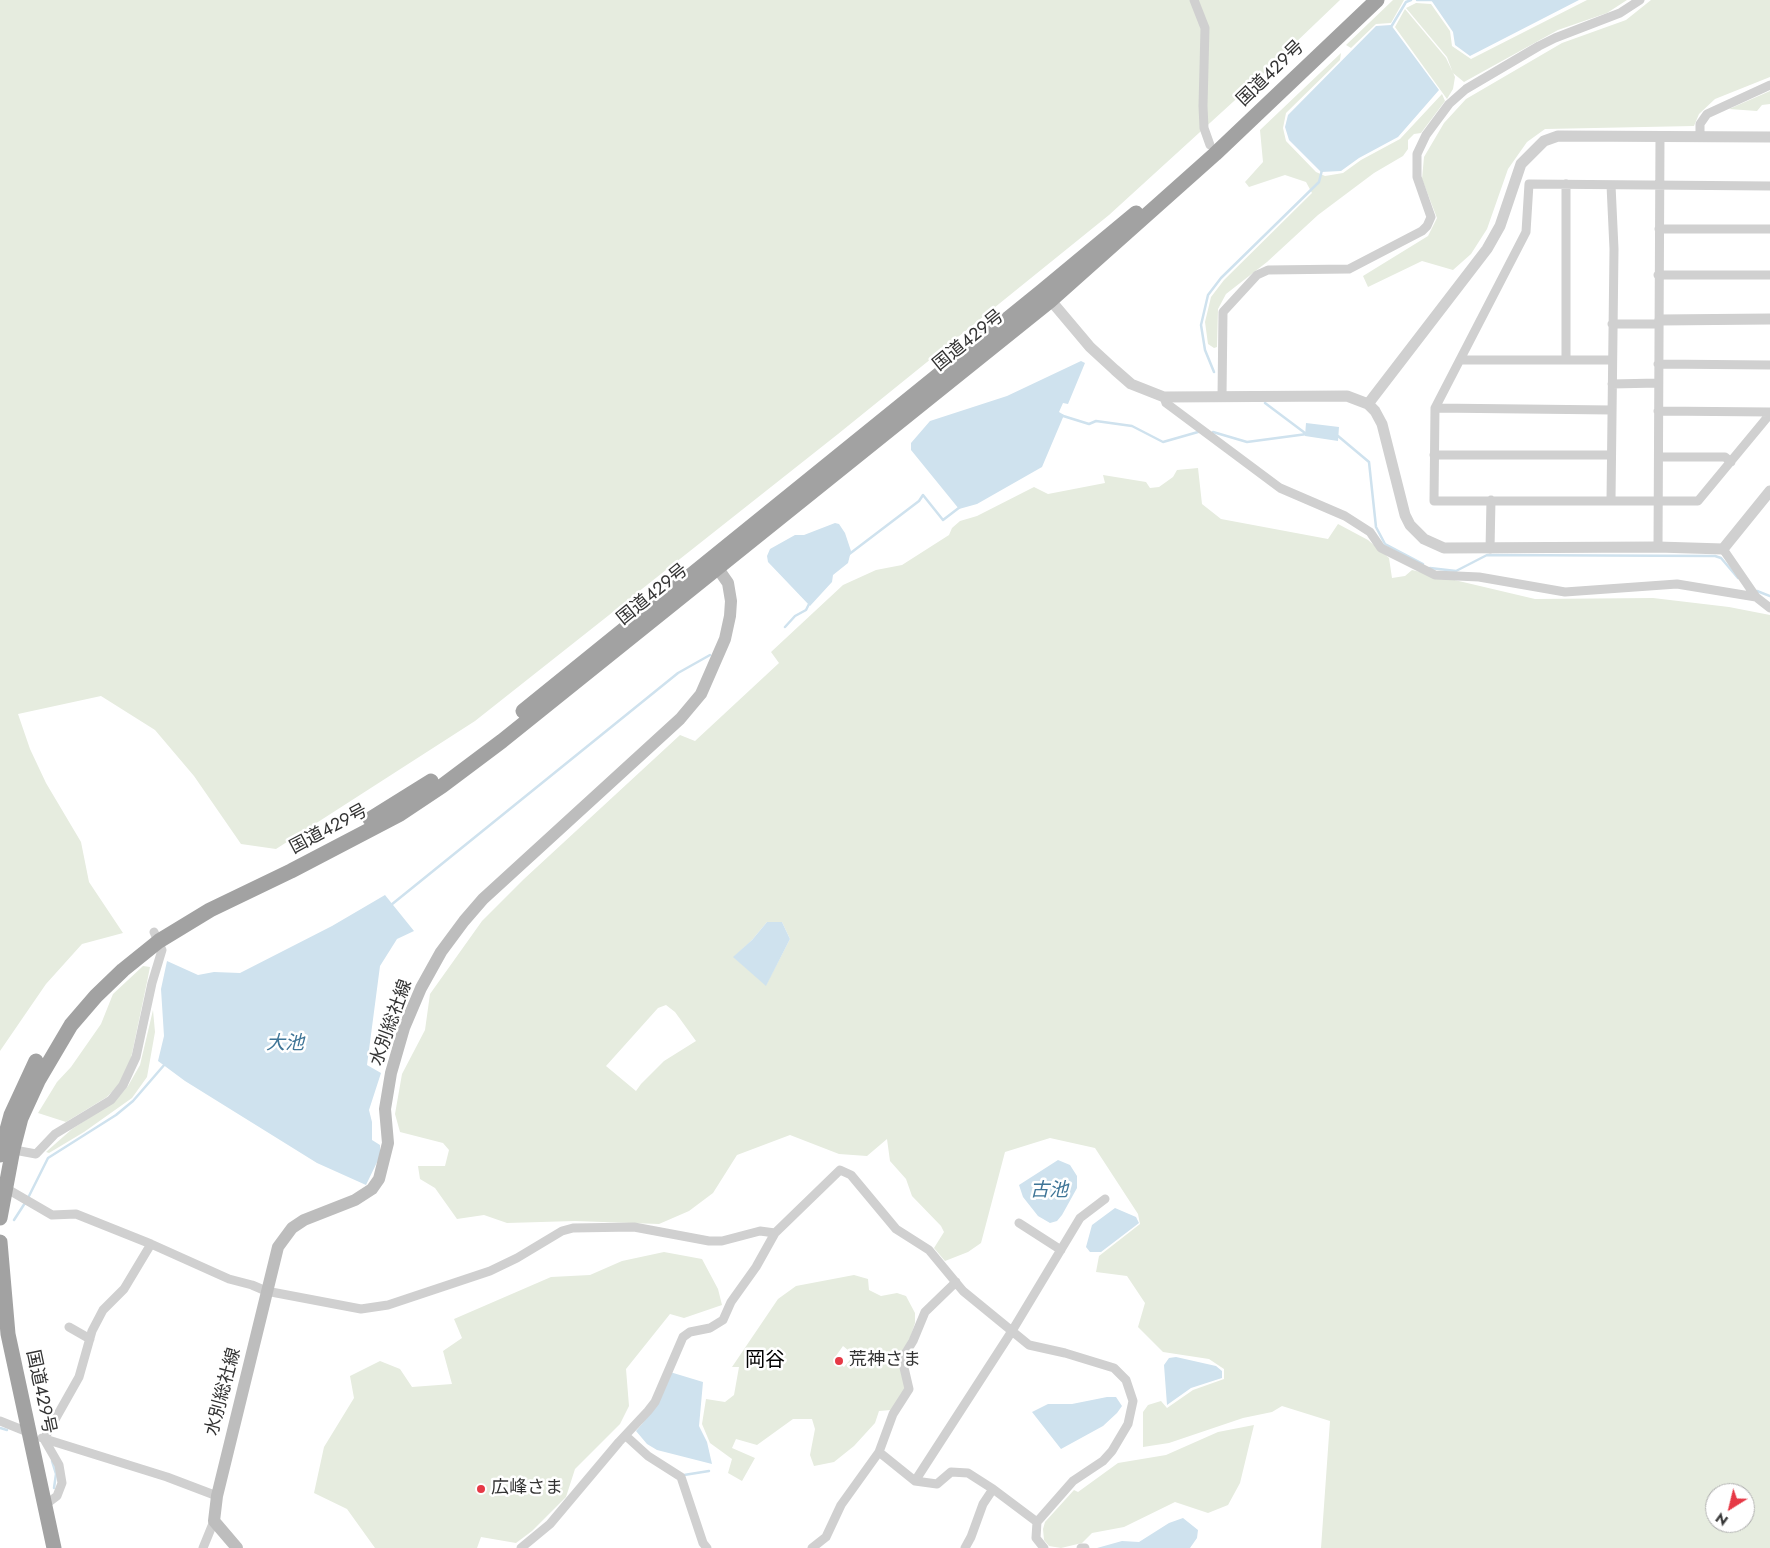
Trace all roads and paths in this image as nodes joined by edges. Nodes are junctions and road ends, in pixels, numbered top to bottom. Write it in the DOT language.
graph roads {
  1 [pos="1194,0"];
  2 [pos="1362,0"];
  3 [pos="1377,0"];
  4 [pos="1640,0"];
  5 [pos="1770,85"];
  6 [pos="1660,136"];
  7 [pos="1700,137"];
  8 [pos="1770,137"];
  9 [pos="1210,145"];
  10 [pos="1566,184"];
  11 [pos="1611,185"];
  12 [pos="1659,186"];
  13 [pos="1770,186"];
  14 [pos="1659,229"];
  15 [pos="1770,229"];
  16 [pos="1658,274"];
  17 [pos="1770,275"];
  18 [pos="1046,296"];
  19 [pos="1770,319"];
  20 [pos="1659,322"];
  21 [pos="1612,324"];
  22 [pos="1460,360"];
  23 [pos="1566,360"];
  24 [pos="1612,360"];
  25 [pos="1658,364"];
  26 [pos="1770,364"];
  27 [pos="1658,383"];
  28 [pos="1612,384"];
  29 [pos="1164,397"];
  30 [pos="1222,397"];
  31 [pos="1368,404"];
  32 [pos="1435,408"];
  33 [pos="1612,410"];
  34 [pos="1658,411"];
  35 [pos="1770,413"];
  36 [pos="1611,454"];
  37 [pos="1434,455"];
  38 [pos="1659,457"];
  39 [pos="1731,462"];
  40 [pos="1770,491"];
  41 [pos="1491,500"];
  42 [pos="1611,500"];
  43 [pos="1659,502"];
  44 [pos="1658,546"];
  45 [pos="1490,549"];
  46 [pos="1723,549"];
  47 [pos="714,562"];
  48 [pos="1756,596"];
  49 [pos="1770,608"];
  50 [pos="157,937"];
  51 [pos="5,1150"];
  52 [pos="2,1186"];
  53 [pos="1105,1199"];
  54 [pos="0,1218"];
  55 [pos="1018,1223"];
  56 [pos="775,1233"];
  57 [pos="0,1242"];
  58 [pos="151,1244"];
  59 [pos="1061,1250"];
  60 [pos="956,1282"];
  61 [pos="266,1291"];
  62 [pos="69,1327"];
  63 [pos="1012,1331"];
  64 [pos="90,1339"];
  65 [pos="0,1346"];
  66 [pos="0,1421"];
  67 [pos="24,1430"];
  68 [pos="626,1436"];
  69 [pos="44,1439"];
  70 [pos="879,1452"];
  71 [pos="915,1481"];
  72 [pos="993,1489"];
  73 [pos="217,1496"];
  74 [pos="45,1505"];
  75 [pos="214,1521"];
  76 [pos="1037,1522"];
  77 [pos="44,1548"];
  78 [pos="54,1548"];
  79 [pos="203,1548"];
  80 [pos="237,1548"];
  81 [pos="521,1548"];
  82 [pos="708,1548"];
  83 [pos="812,1548"];
  84 [pos="965,1548"];
  85 [pos="1044,1548"];
  1 -- 9 [label="street"];
  2 -- 9 [label="highway, 国道429号"];
  3 -- 18 [label="highway, 国道429号"];
  4 -- 30 [label="street"];
  5 -- 7 [label="street"];
  6 -- 7 [label="street"];
  6 -- 12 [label="street"];
  6 -- 31 [label="street"];
  7 -- 8 [label="street"];
  9 -- 18 [label="highway, 国道429号"];
  10 -- 11 [label="street"];
  10 -- 22 [label="street"];
  10 -- 23 [label="street"];
  11 -- 12 [label="street"];
  11 -- 21 [label="street"];
  12 -- 13 [label="street"];
  12 -- 14 [label="street"];
  14 -- 15 [label="street"];
  14 -- 16 [label="street"];
  16 -- 17 [label="street"];
  16 -- 20 [label="street"];
  18 -- 29 [label="street"];
  18 -- 47 [label="highway, 国道429号"];
  19 -- 20 [label="street"];
  20 -- 21 [label="street"];
  20 -- 25 [label="street"];
  21 -- 24 [label="street"];
  22 -- 23 [label="street"];
  22 -- 32 [label="street"];
  23 -- 24 [label="street"];
  24 -- 28 [label="street"];
  25 -- 26 [label="street"];
  25 -- 27 [label="street"];
  27 -- 28 [label="street"];
  27 -- 34 [label="street"];
  28 -- 33 [label="street"];
  29 -- 30 [label="street"];
  29 -- 48 [label="street"];
  30 -- 31 [label="street"];
  31 -- 45 [label="street"];
  32 -- 33 [label="street"];
  32 -- 37 [label="street"];
  33 -- 36 [label="street"];
  34 -- 35 [label="street"];
  34 -- 38 [label="street"];
  35 -- 39 [label="street"];
  36 -- 37 [label="street"];
  36 -- 42 [label="street"];
  37 -- 41 [label="street"];
  38 -- 39 [label="street"];
  38 -- 43 [label="street"];
  39 -- 43 [label="street"];
  40 -- 46 [label="street"];
  41 -- 42 [label="street"];
  41 -- 45 [label="street"];
  42 -- 43 [label="street"];
  43 -- 44 [label="street"];
  44 -- 45 [label="street"];
  44 -- 46 [label="street"];
  46 -- 48 [label="street"];
  47 -- 50 [label="highway, 国道429号"];
  47 -- 61 [label="main road, 水別総社線"];
  48 -- 49 [label="street"];
  50 -- 51 [label="highway, 国道429号"];
  50 -- 51 [label="street"];
  51 -- 52 [label="highway, 国道429号"];
  52 -- 54 [label="highway, 国道429号"];
  52 -- 58 [label="street"];
  53 -- 59 [label="street"];
  55 -- 59 [label="street"];
  56 -- 60 [label="street"];
  56 -- 61 [label="street"];
  56 -- 68 [label="street"];
  57 -- 67 [label="highway, 国道429号"];
  58 -- 61 [label="street"];
  58 -- 64 [label="street"];
  59 -- 63 [label="street"];
  60 -- 63 [label="street"];
  60 -- 70 [label="street"];
  61 -- 73 [label="main road, 水別総社線"];
  62 -- 64 [label="street"];
  63 -- 71 [label="street"];
  63 -- 76 [label="street"];
  64 -- 69 [label="street"];
  65 -- 67 [label="highway, 国道429号"];
  66 -- 67 [label="street"];
  67 -- 69 [label="street"];
  67 -- 74 [label="highway, 国道429号"];
  67 -- 77 [label="highway, 国道429号"];
  68 -- 81 [label="street"];
  68 -- 82 [label="street"];
  69 -- 73 [label="street"];
  69 -- 74 [label="street"];
  70 -- 71 [label="street"];
  70 -- 83 [label="street"];
  71 -- 72 [label="street"];
  72 -- 76 [label="street"];
  72 -- 84 [label="street"];
  73 -- 75 [label="main road, 水別総社線"];
  74 -- 78 [label="highway, 国道429号"];
  75 -- 79 [label="street"];
  75 -- 80 [label="main road"];
  76 -- 85 [label="street"];
}
